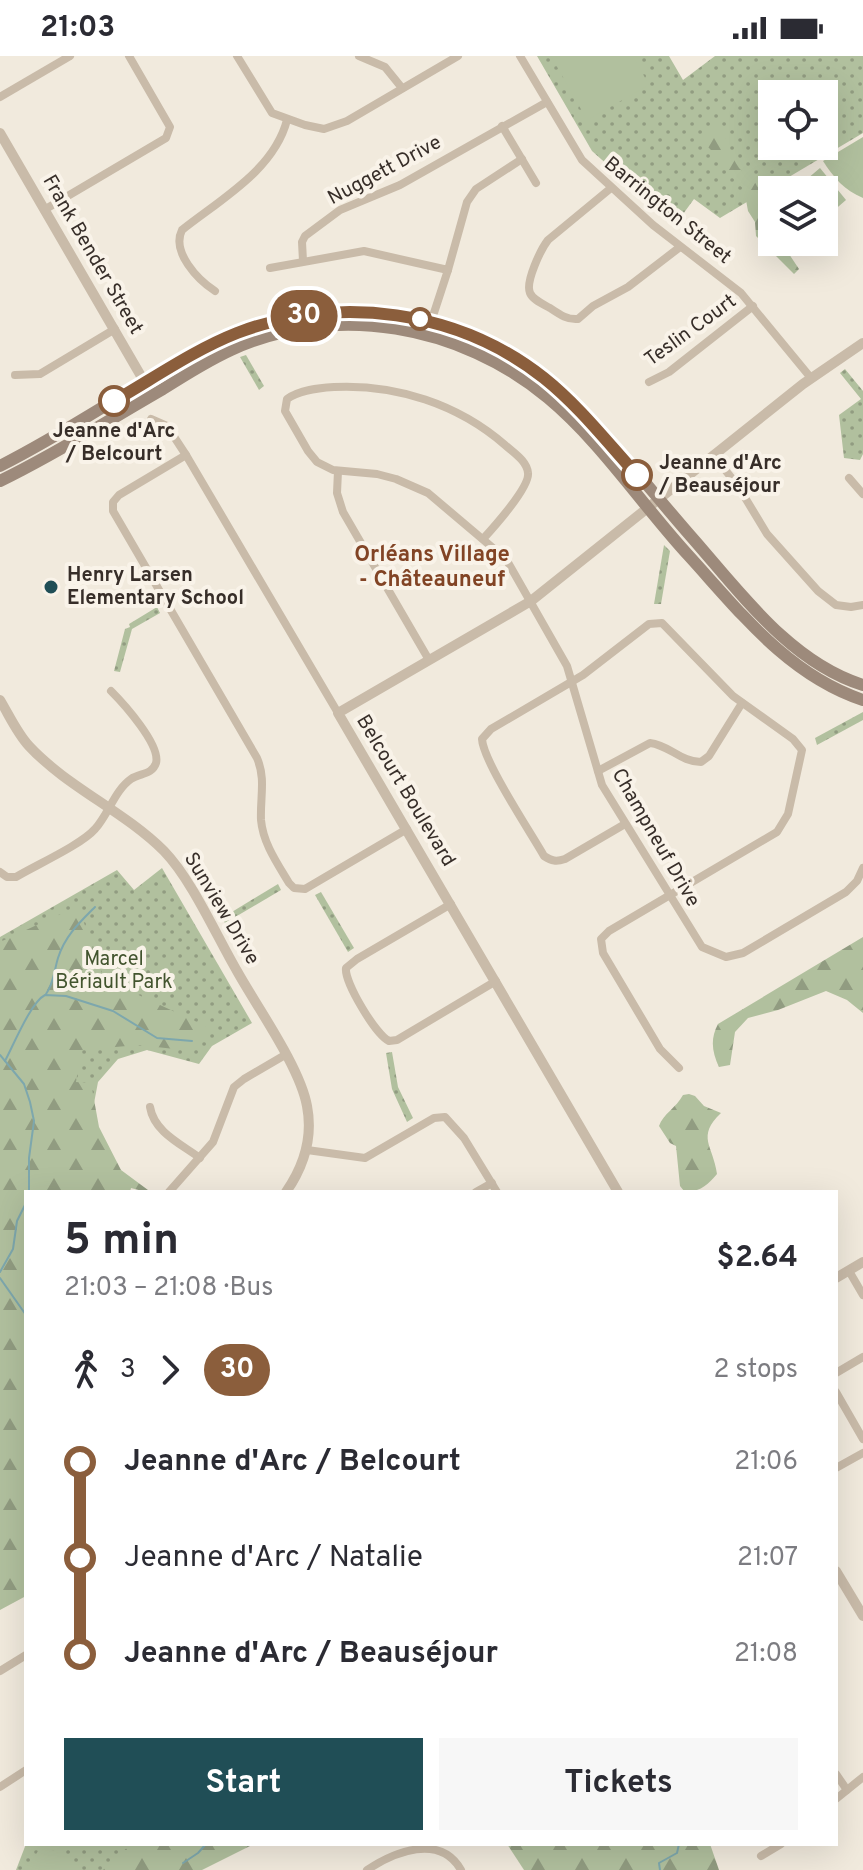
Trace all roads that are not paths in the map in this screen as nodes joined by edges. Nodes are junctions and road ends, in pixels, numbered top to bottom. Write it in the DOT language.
graph roads {
  1 [pos="70,56"];
  2 [pos="129,56"];
  3 [pos="237,56"];
  4 [pos="359,56"];
  5 [pos="458,56"];
  6 [pos="520,56"];
  7 [pos="402,88"];
  8 [pos="0,97"];
  9 [pos="547,102"];
  10 [pos="287,120"];
  11 [pos="502,126"];
  12 [pos="0,133"];
  13 [pos="522,159"];
  14 [pos="536,183"];
  15 [pos="611,188"];
  16 [pos="44,210"];
  17 [pos="680,247"];
  18 [pos="303,261"];
  19 [pos="270,268"];
  20 [pos="448,270"];
  21 [pos="215,291"];
  22 [pos="753,306"];
  23 [pos="431,322"];
  24 [pos="115,329"];
  25 [pos="863,343"];
  26 [pos="15,375"];
  27 [pos="811,378"];
  28 [pos="649,382"];
  29 [pos="148,389"];
  30 [pos="151,419"];
  31 [pos="186,455"];
  32 [pos="714,456"];
  33 [pos="0,466"];
  34 [pos="338,471"];
  35 [pos="849,478"];
  36 [pos="0,481"];
  37 [pos="863,494"];
  38 [pos="654,504"];
  39 [pos="483,539"];
  40 [pos="531,601"];
  41 [pos="863,605"];
  42 [pos="429,660"];
  43 [pos="573,681"];
  44 [pos="863,685"];
  45 [pos="111,691"];
  46 [pos="0,700"];
  47 [pos="863,700"];
  48 [pos="742,703"];
  49 [pos="338,713"];
  50 [pos="598,771"];
  51 [pos="110,808"];
  52 [pos="625,824"];
  53 [pos="407,829"];
  54 [pos="863,868"];
  55 [pos="0,872"];
  56 [pos="669,895"];
  57 [pos="451,904"];
  58 [pos="496,981"];
  59 [pos="285,1055"];
  60 [pos="679,1068"];
  61 [pos="150,1107"];
  62 [pos="307,1150"];
  63 [pos="200,1158"];
  64 [pos="492,1183"];
  65 [pos="171,1190"];
  66 [pos="287,1190"];
  67 [pos="480,1190"];
  68 [pos="496,1190"];
  69 [pos="617,1190"];
  70 [pos="863,1262"];
  71 [pos="849,1271"];
  72 [pos="838,1277"];
  73 [pos="863,1295"];
  74 [pos="863,1357"];
  75 [pos="838,1372"];
  76 [pos="838,1395"];
  77 [pos="863,1439"];
  78 [pos="863,1453"];
  79 [pos="838,1467"];
  80 [pos="838,1574"];
  81 [pos="863,1616"];
  82 [pos="24,1656"];
  83 [pos="0,1671"];
  84 [pos="24,1771"];
  85 [pos="838,1777"];
  86 [pos="863,1777"];
  87 [pos="0,1787"];
  88 [pos="847,1790"];
  89 [pos="838,1797"];
  90 [pos="778,1846"];
  91 [pos="761,1856"];
  92 [pos="367,1870"];
  93 [pos="461,1870"];
  1 -- 8 [label="street"];
  2 -- 16 [label="street"];
  3 -- 10 [label="street"];
  4 -- 7 [label="street"];
  5 -- 7 [label="street"];
  6 -- 9 [label="street, Barrington Street"];
  7 -- 10 [label="street"];
  9 -- 11 [label="street, Nuggett Drive"];
  9 -- 15 [label="street, Barrington Street"];
  10 -- 21 [label="street"];
  11 -- 13 [label="street"];
  11 -- 18 [label="street, Nuggett Drive"];
  12 -- 16 [label="street, Frank Bender Street"];
  13 -- 14 [label="street"];
  13 -- 20 [label="street"];
  15 -- 17 [label="street, Barrington Street"];
  15 -- 17 [label="street"];
  16 -- 24 [label="street, Frank Bender Street"];
  17 -- 22 [label="street, Barrington Street"];
  18 -- 19 [label="street"];
  18 -- 20 [label="street"];
  20 -- 23 [label="street"];
  22 -- 27 [label="street, Barrington Street"];
  22 -- 28 [label="street, Teslin Court"];
  23 -- 29 [label="main road"];
  23 -- 38 [label="main road"];
  24 -- 26 [label="street"];
  24 -- 29 [label="street, Frank Bender Street"];
  25 -- 27 [label="street"];
  27 -- 32 [label="street"];
  29 -- 33 [label="main road"];
  29 -- 36 [label="main road"];
  29 -- 38 [label="main road"];
  30 -- 31 [label="street, Belcourt Boulevard"];
  31 -- 49 [label="street, Belcourt Boulevard"];
  31 -- 53 [label="street"];
  32 -- 38 [label="street"];
  32 -- 41 [label="street"];
  34 -- 39 [label="street, Champneuf Drive"];
  34 -- 39 [label="street"];
  34 -- 42 [label="street"];
  35 -- 37 [label="street"];
  38 -- 40 [label="street"];
  38 -- 44 [label="main road"];
  38 -- 47 [label="main road"];
  39 -- 40 [label="street, Champneuf Drive"];
  40 -- 42 [label="street"];
  40 -- 43 [label="street, Champneuf Drive"];
  42 -- 49 [label="street"];
  43 -- 48 [label="street"];
  43 -- 50 [label="street, Champneuf Drive"];
  43 -- 52 [label="street"];
  45 -- 51 [label="street"];
  46 -- 51 [label="street, Sunview Drive"];
  48 -- 50 [label="street"];
  48 -- 56 [label="street"];
  49 -- 53 [label="street, Belcourt Boulevard"];
  50 -- 52 [label="street, Champneuf Drive"];
  51 -- 55 [label="street"];
  51 -- 59 [label="street, Sunview Drive"];
  52 -- 56 [label="street, Champneuf Drive"];
  53 -- 57 [label="street, Belcourt Boulevard"];
  54 -- 56 [label="street, Champneuf Drive"];
  56 -- 60 [label="street"];
  57 -- 58 [label="street, Belcourt Boulevard"];
  57 -- 58 [label="street"];
  58 -- 69 [label="street, Belcourt Boulevard"];
  59 -- 62 [label="street, Sunview Drive"];
  59 -- 63 [label="street"];
  61 -- 63 [label="street"];
  62 -- 64 [label="street"];
  62 -- 66 [label="street, Sunview Drive"];
  63 -- 65 [label="street"];
  64 -- 67 [label="street"];
  64 -- 68 [label="street"];
  70 -- 71 [label="street"];
  71 -- 72 [label="street"];
  71 -- 73 [label="street"];
  74 -- 75 [label="street"];
  76 -- 77 [label="street"];
  78 -- 79 [label="street"];
  80 -- 81 [label="street"];
  82 -- 83 [label="street"];
  84 -- 87 [label="street"];
  85 -- 88 [label="street"];
  86 -- 88 [label="street"];
  88 -- 89 [label="street"];
  90 -- 91 [label="street"];
  92 -- 93 [label="street"];
}
